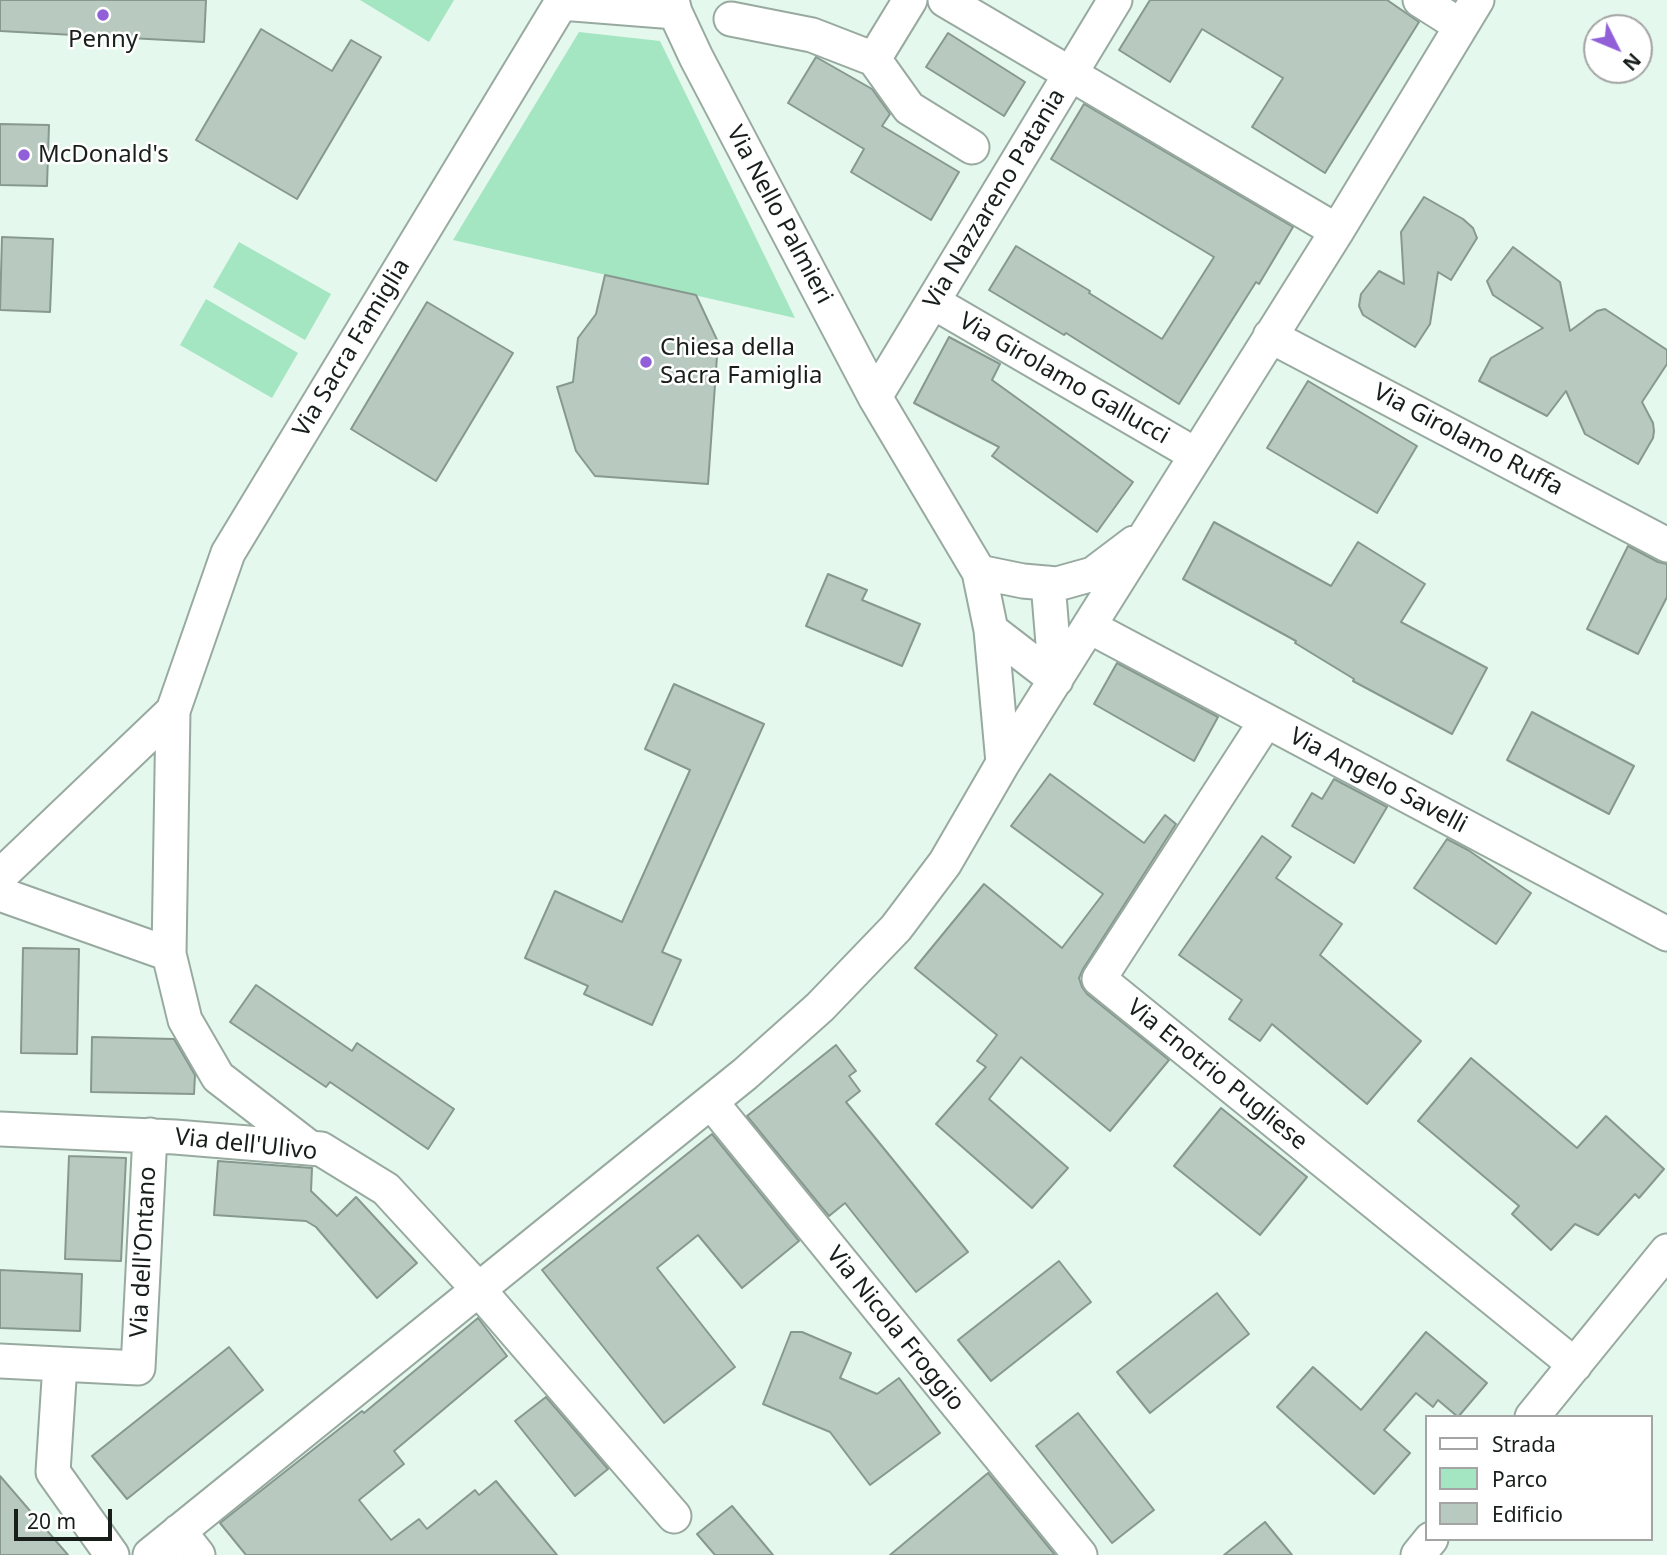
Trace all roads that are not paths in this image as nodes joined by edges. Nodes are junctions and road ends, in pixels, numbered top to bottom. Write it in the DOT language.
graph roads {
  1 [pos="910,0"];
  2 [pos="946,0"];
  3 [pos="1115,0"];
  4 [pos="1420,0"];
  5 [pos="562,2"];
  6 [pos="674,6"];
  7 [pos="1469,13"];
  8 [pos="732,19"];
  9 [pos="874,60"];
  10 [pos="1071,74"];
  11 [pos="972,147"];
  12 [pos="1337,232"];
  13 [pos="933,302"];
  14 [pos="1270,335"];
  15 [pos="875,397"];
  16 [pos="1196,455"];
  17 [pos="1150,531"];
  18 [pos="1667,545"];
  19 [pos="979,572"];
  20 [pos="1048,583"];
  21 [pos="1090,627"];
  22 [pos="991,630"];
  23 [pos="1056,680"];
  24 [pos="173,711"];
  25 [pos="1266,721"];
  26 [pos="1003,763"];
  27 [pos="0,876"];
  28 [pos="0,894"];
  29 [pos="1667,934"];
  30 [pos="169,954"];
  31 [pos="711,1102"];
  32 [pos="0,1129"];
  33 [pos="150,1135"];
  34 [pos="310,1148"];
  35 [pos="1667,1251"];
  36 [pos="479,1290"];
  37 [pos="0,1361"];
  38 [pos="60,1364"];
  39 [pos="1575,1365"];
  40 [pos="1534,1415"];
  41 [pos="674,1516"];
  42 [pos="1429,1541"];
  43 [pos="189,1543"];
  44 [pos="112,1555"];
  45 [pos="150,1555"];
  46 [pos="1080,1555"];
  47 [pos="1418,1555"];
  1 -- 9 [label="street"];
  2 -- 10 [label="street"];
  3 -- 10 [label="street, Via Nazzareno Patania"];
  4 -- 7 [label="street"];
  5 -- 6 [label="street"];
  5 -- 24 [label="street, Via Sacra Famiglia"];
  6 -- 15 [label="street, Via Nello Palmieri"];
  7 -- 12 [label="street"];
  8 -- 9 [label="street"];
  9 -- 11 [label="street"];
  10 -- 12 [label="street"];
  10 -- 13 [label="street, Via Nazzareno Patania"];
  12 -- 14 [label="street"];
  13 -- 15 [label="street, Via Nazzareno Patania"];
  13 -- 16 [label="street, Via Girolamo Gallucci"];
  14 -- 16 [label="street"];
  14 -- 18 [label="street, Via Girolamo Ruffa"];
  15 -- 19 [label="street, Via Nello Palmieri"];
  16 -- 17 [label="street"];
  17 -- 20 [label="street"];
  17 -- 21 [label="street"];
  19 -- 20 [label="street"];
  19 -- 22 [label="street, Via Nello Palmieri"];
  20 -- 23 [label="street"];
  21 -- 23 [label="street"];
  21 -- 25 [label="street, Via Angelo Savelli"];
  22 -- 23 [label="street"];
  22 -- 26 [label="street, Via Nello Palmieri"];
  23 -- 26 [label="street"];
  24 -- 27 [label="street, Via Sacra Famiglia"];
  24 -- 30 [label="street, Via Sacra Famiglia"];
  25 -- 29 [label="street, Via Angelo Savelli"];
  25 -- 39 [label="street, Via Enotrio Pugliese"];
  26 -- 31 [label="street"];
  28 -- 30 [label="street"];
  30 -- 34 [label="street, Via Sacra Famiglia"];
  31 -- 36 [label="street"];
  31 -- 46 [label="street, Via Nicola Froggio"];
  32 -- 33 [label="street, Via dell'Ulivo"];
  33 -- 34 [label="street, Via dell'Ulivo"];
  33 -- 38 [label="street, Via dell'Ontano"];
  34 -- 36 [label="street, Via dell'Ulivo"];
  35 -- 39 [label="street"];
  36 -- 41 [label="street, Via dell'Ulivo"];
  36 -- 43 [label="street"];
  37 -- 38 [label="street"];
  38 -- 44 [label="street"];
  39 -- 40 [label="street"];
  42 -- 47 [label="street"];
  43 -- 45 [label="street"];
}
